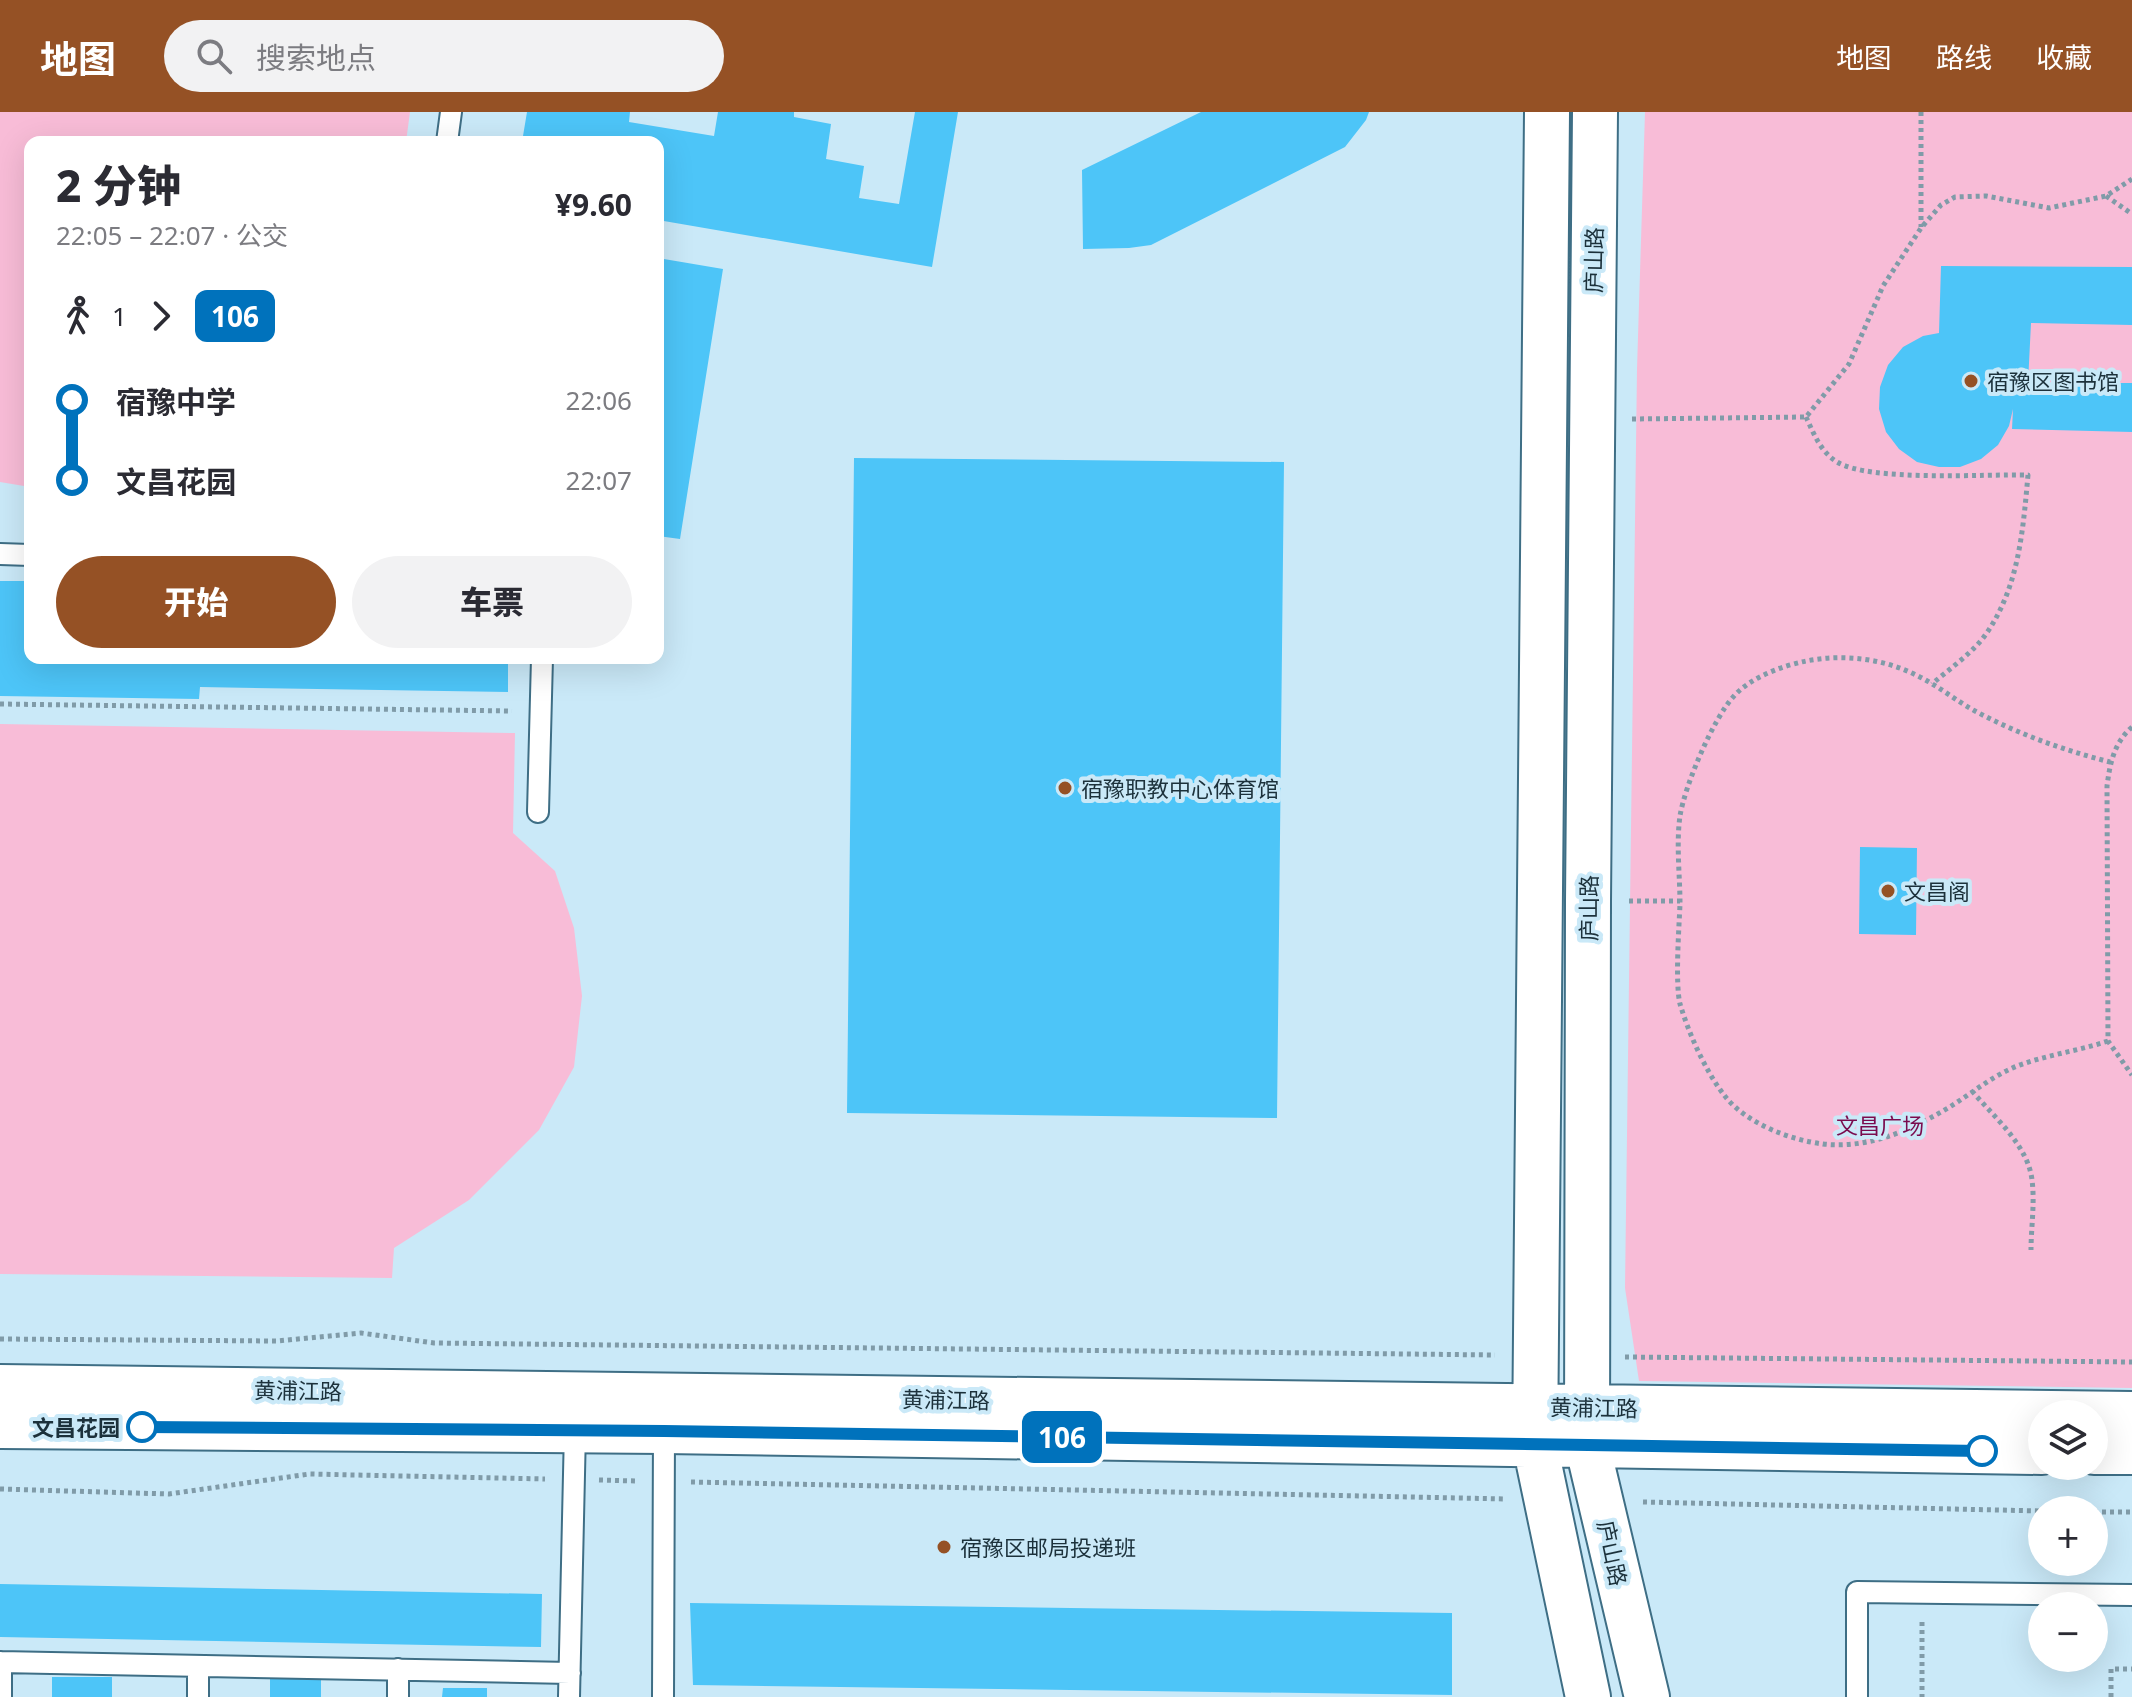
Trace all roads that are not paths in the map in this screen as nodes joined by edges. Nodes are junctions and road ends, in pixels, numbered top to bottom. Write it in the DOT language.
graph roads {
  1 [pos="451,112"];
  2 [pos="1547,112"];
  3 [pos="1595,112"];
  4 [pos="448,136"];
  5 [pos="0,554"];
  6 [pos="24,555"];
  7 [pos="542,664"];
  8 [pos="538,812"];
  9 [pos="0,1387"];
  10 [pos="2132,1414"];
  11 [pos="0,1426"];
  12 [pos="1535,1426"];
  13 [pos="1587,1426"];
  14 [pos="575,1430"];
  15 [pos="664,1431"];
  16 [pos="2028,1451"];
  17 [pos="2108,1452"];
  18 [pos="2132,1452"];
  19 [pos="2132,1595"];
  20 [pos="1,1662"];
  21 [pos="198,1666"];
  22 [pos="398,1669"];
  23 [pos="570,1673"];
  24 [pos="1,1697"];
  25 [pos="198,1697"];
  26 [pos="398,1697"];
  27 [pos="569,1697"];
  28 [pos="663,1697"];
  29 [pos="1588,1697"];
  30 [pos="1647,1697"];
  31 [pos="1857,1697"];
  1 -- 4 [label="lane"];
  2 -- 12 [label="street"];
  3 -- 13 [label="street, 庐山路"];
  5 -- 6 [label="lane"];
  7 -- 8 [label="lane"];
  9 -- 12 [label="street, 黄浦江路"];
  10 -- 13 [label="street, 黄浦江路"];
  11 -- 14 [label="street, 黄浦江路"];
  12 -- 13 [label="street, 黄浦江路"];
  12 -- 15 [label="street, 黄浦江路"];
  12 -- 29 [label="street"];
  13 -- 16 [label="street, 黄浦江路"];
  13 -- 30 [label="street, 庐山路"];
  14 -- 15 [label="street, 黄浦江路"];
  14 -- 23 [label="lane"];
  15 -- 28 [label="lane"];
  17 -- 18 [label="street"];
  19 -- 31 [label="lane"];
  20 -- 21 [label="lane"];
  20 -- 24 [label="lane"];
  21 -- 22 [label="lane"];
  21 -- 25 [label="lane"];
  22 -- 23 [label="lane"];
  22 -- 26 [label="lane"];
  23 -- 27 [label="lane"];
}
